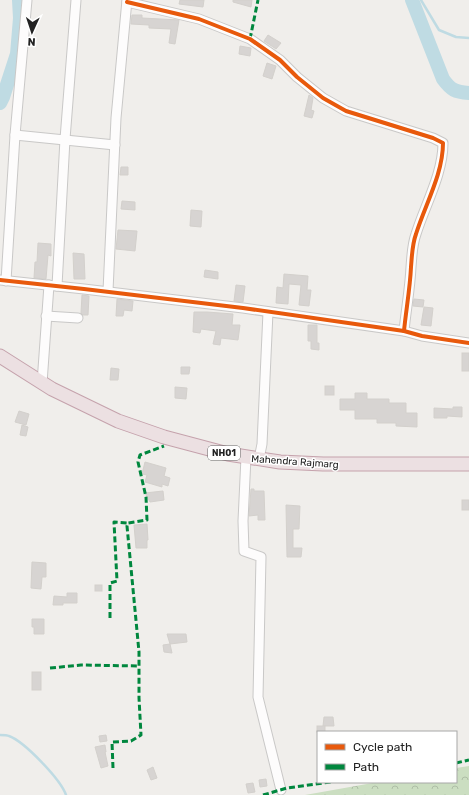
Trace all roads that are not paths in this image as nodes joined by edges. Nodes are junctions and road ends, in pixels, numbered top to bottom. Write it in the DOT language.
graph roads {
  1 [pos="27,0"];
  2 [pos="76,0"];
  3 [pos="127,1"];
  4 [pos="15,135"];
  5 [pos="65,139"];
  6 [pos="115,145"];
  7 [pos="3,280"];
  8 [pos="53,285"];
  9 [pos="108,291"];
  10 [pos="268,312"];
  11 [pos="46,316"];
  12 [pos="78,318"];
  13 [pos="404,331"];
  14 [pos="469,343"];
  15 [pos="0,356"];
  16 [pos="42,383"];
  17 [pos="246,458"];
  18 [pos="259,459"];
  19 [pos="469,464"];
  20 [pos="281,790"];
  1 -- 4 [label="street"];
  2 -- 5 [label="street"];
  3 -- 6 [label="street"];
  3 -- 13 [label="street"];
  4 -- 5 [label="street"];
  4 -- 7 [label="street"];
  5 -- 6 [label="street"];
  5 -- 8 [label="street"];
  6 -- 9 [label="street"];
  7 -- 8 [label="street"];
  8 -- 9 [label="street"];
  8 -- 11 [label="street"];
  9 -- 10 [label="street"];
  10 -- 13 [label="street"];
  10 -- 18 [label="street"];
  11 -- 12 [label="street"];
  11 -- 16 [label="street"];
  13 -- 14 [label="street"];
  15 -- 16 [label="highway, Mahendra Rajmarg / NH01"];
  16 -- 17 [label="highway, Mahendra Rajmarg / NH01"];
  17 -- 18 [label="highway, Mahendra Rajmarg / NH01"];
  17 -- 20 [label="street"];
  18 -- 19 [label="highway, Mahendra Rajmarg / NH01"];
}
